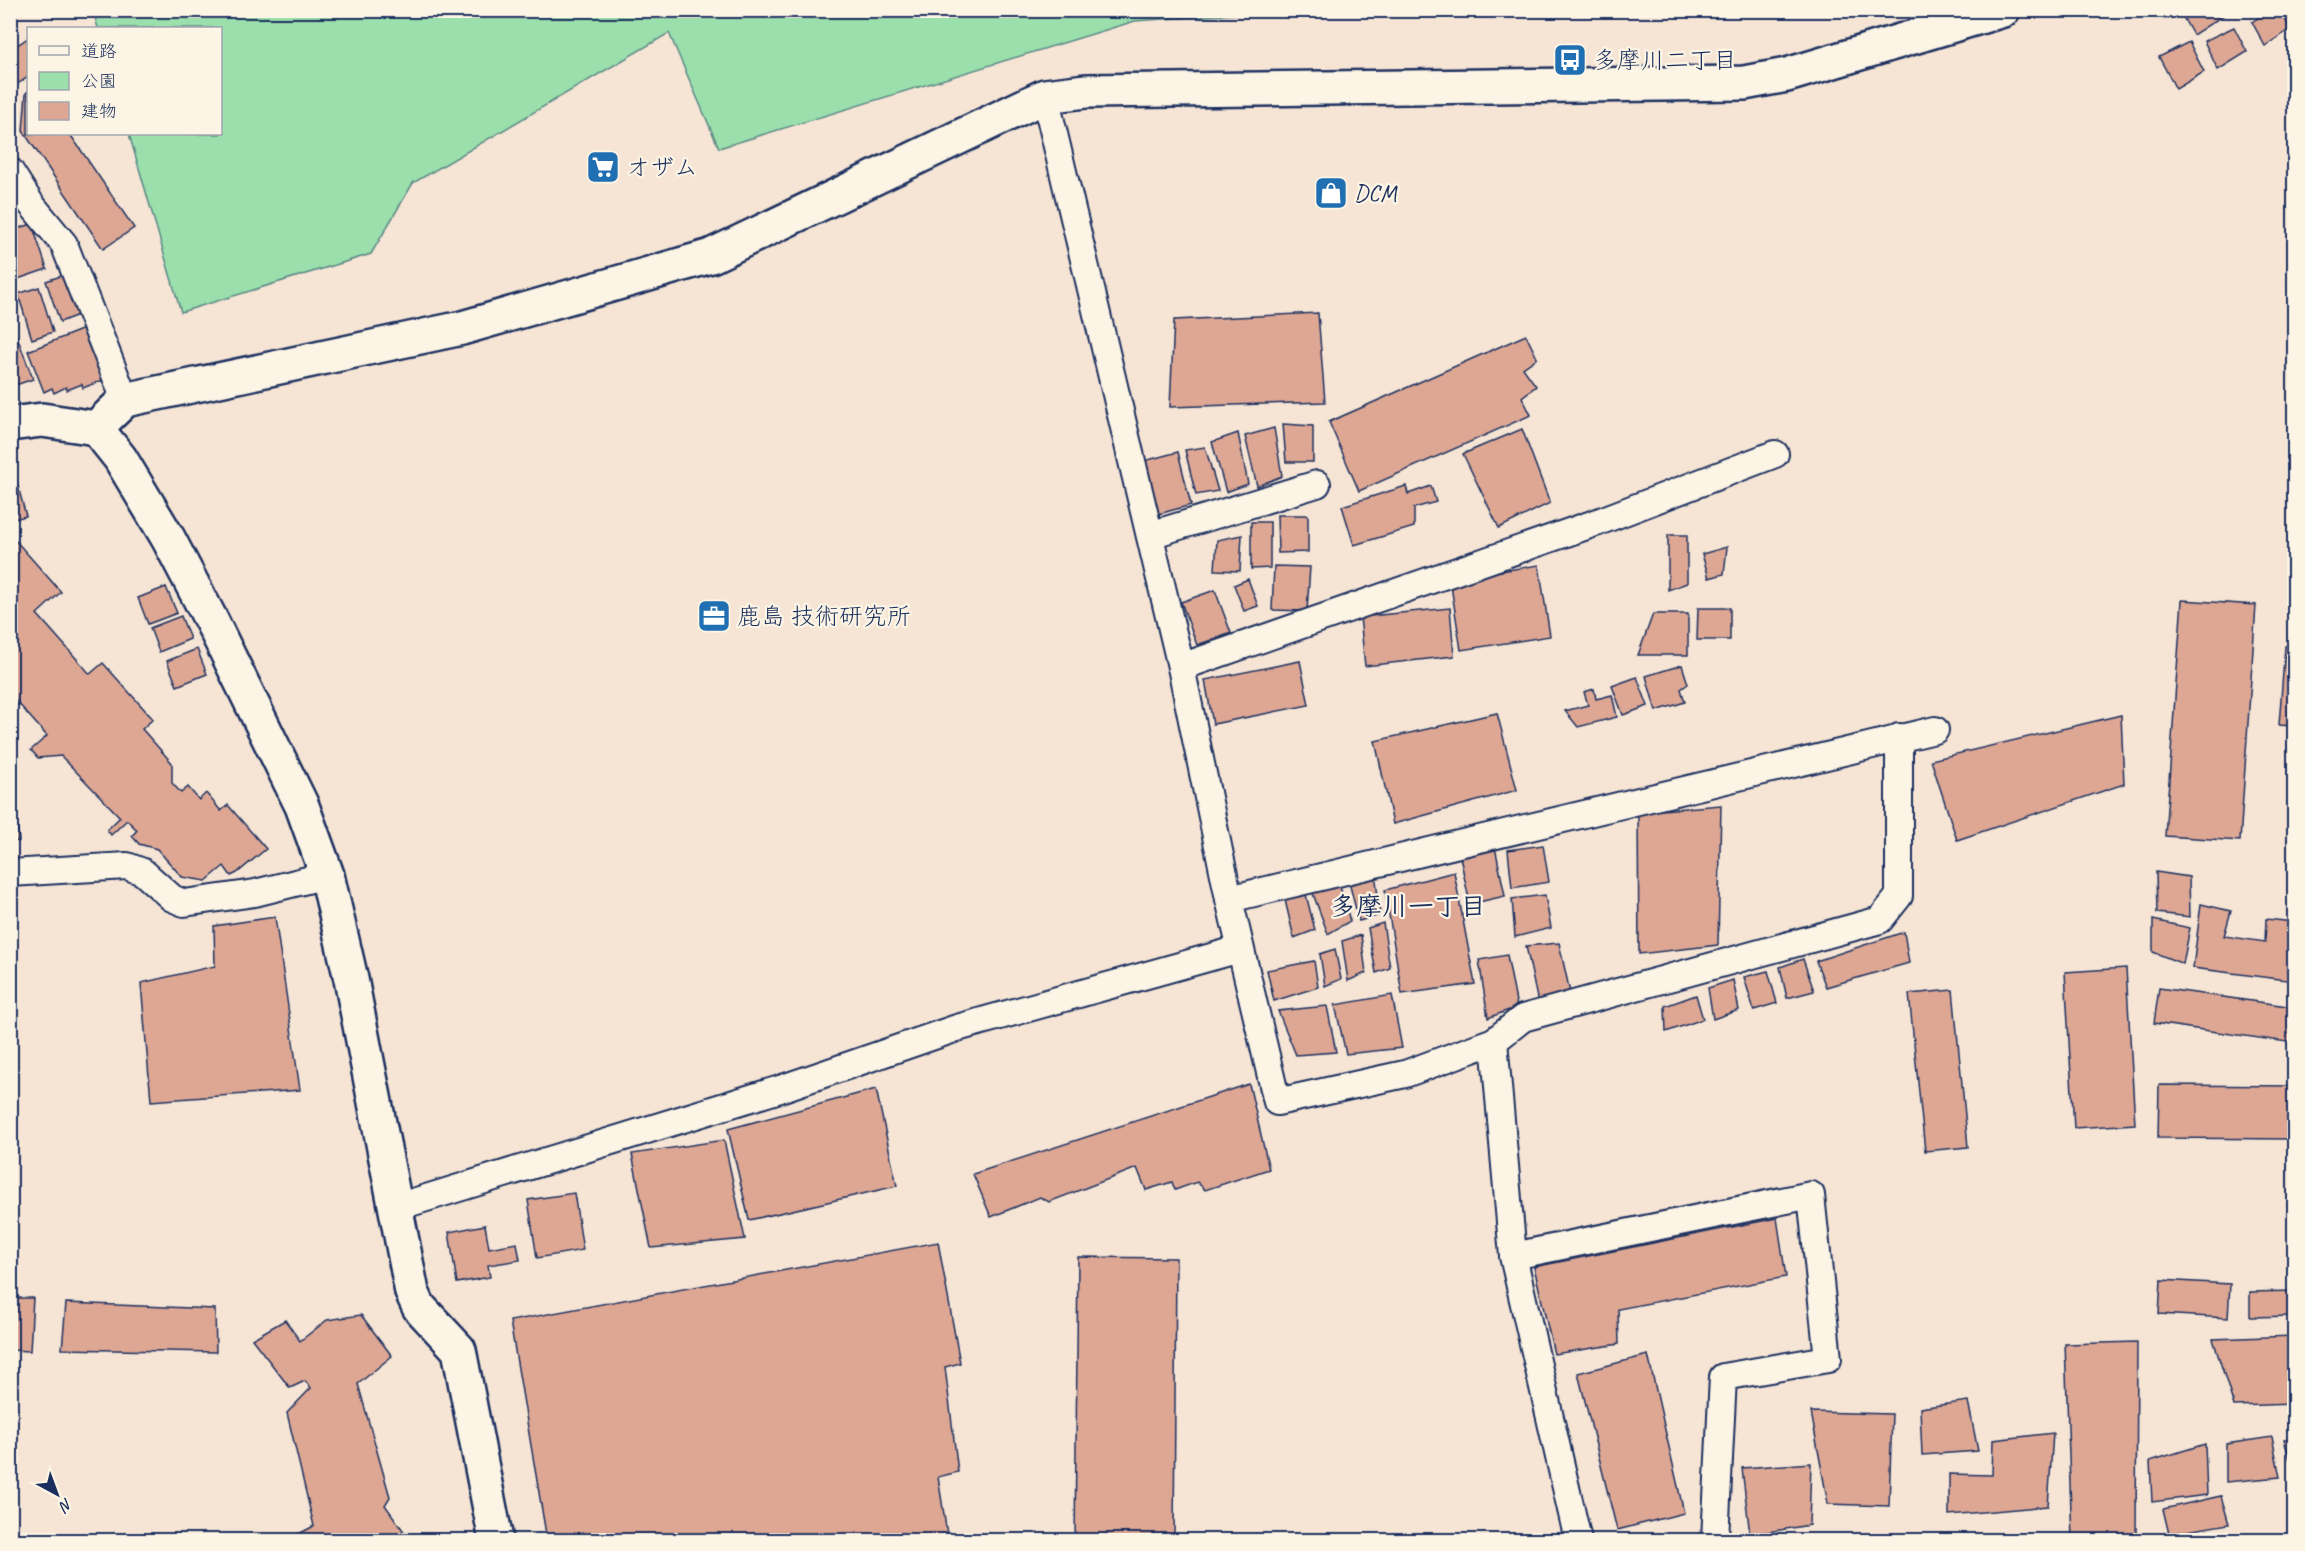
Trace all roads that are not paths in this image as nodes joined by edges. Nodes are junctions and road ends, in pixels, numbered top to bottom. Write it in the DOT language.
graph roads {
  1 [pos="2003,10"];
  2 [pos="1045,96"];
  3 [pos="10,171"];
  4 [pos="125,400"];
  5 [pos="10,424"];
  6 [pos="96,428"];
  7 [pos="1775,454"];
  8 [pos="1317,484"];
  9 [pos="1150,535"];
  10 [pos="1181,667"];
  11 [pos="1935,730"];
  12 [pos="1899,737"];
  13 [pos="10,873"];
  14 [pos="327,875"];
  15 [pos="1229,899"];
  16 [pos="1240,949"];
  17 [pos="1494,1041"];
  18 [pos="397,1207"];
  19 [pos="1513,1256"];
  20 [pos="496,1540"];
  21 [pos="1578,1540"];
  22 [pos="1715,1540"];
  1 -- 2 [label="street"];
  2 -- 4 [label="street"];
  2 -- 9 [label="street"];
  3 -- 4 [label="street"];
  4 -- 6 [label="street"];
  5 -- 6 [label="street"];
  6 -- 14 [label="street"];
  7 -- 10 [label="street"];
  8 -- 9 [label="street"];
  9 -- 10 [label="street"];
  10 -- 15 [label="street"];
  11 -- 12 [label="street"];
  12 -- 15 [label="street"];
  12 -- 17 [label="street"];
  13 -- 14 [label="street"];
  14 -- 18 [label="street"];
  15 -- 16 [label="street"];
  16 -- 17 [label="street"];
  16 -- 18 [label="street"];
  17 -- 19 [label="street"];
  18 -- 20 [label="street"];
  19 -- 21 [label="street"];
  19 -- 22 [label="street"];
}
